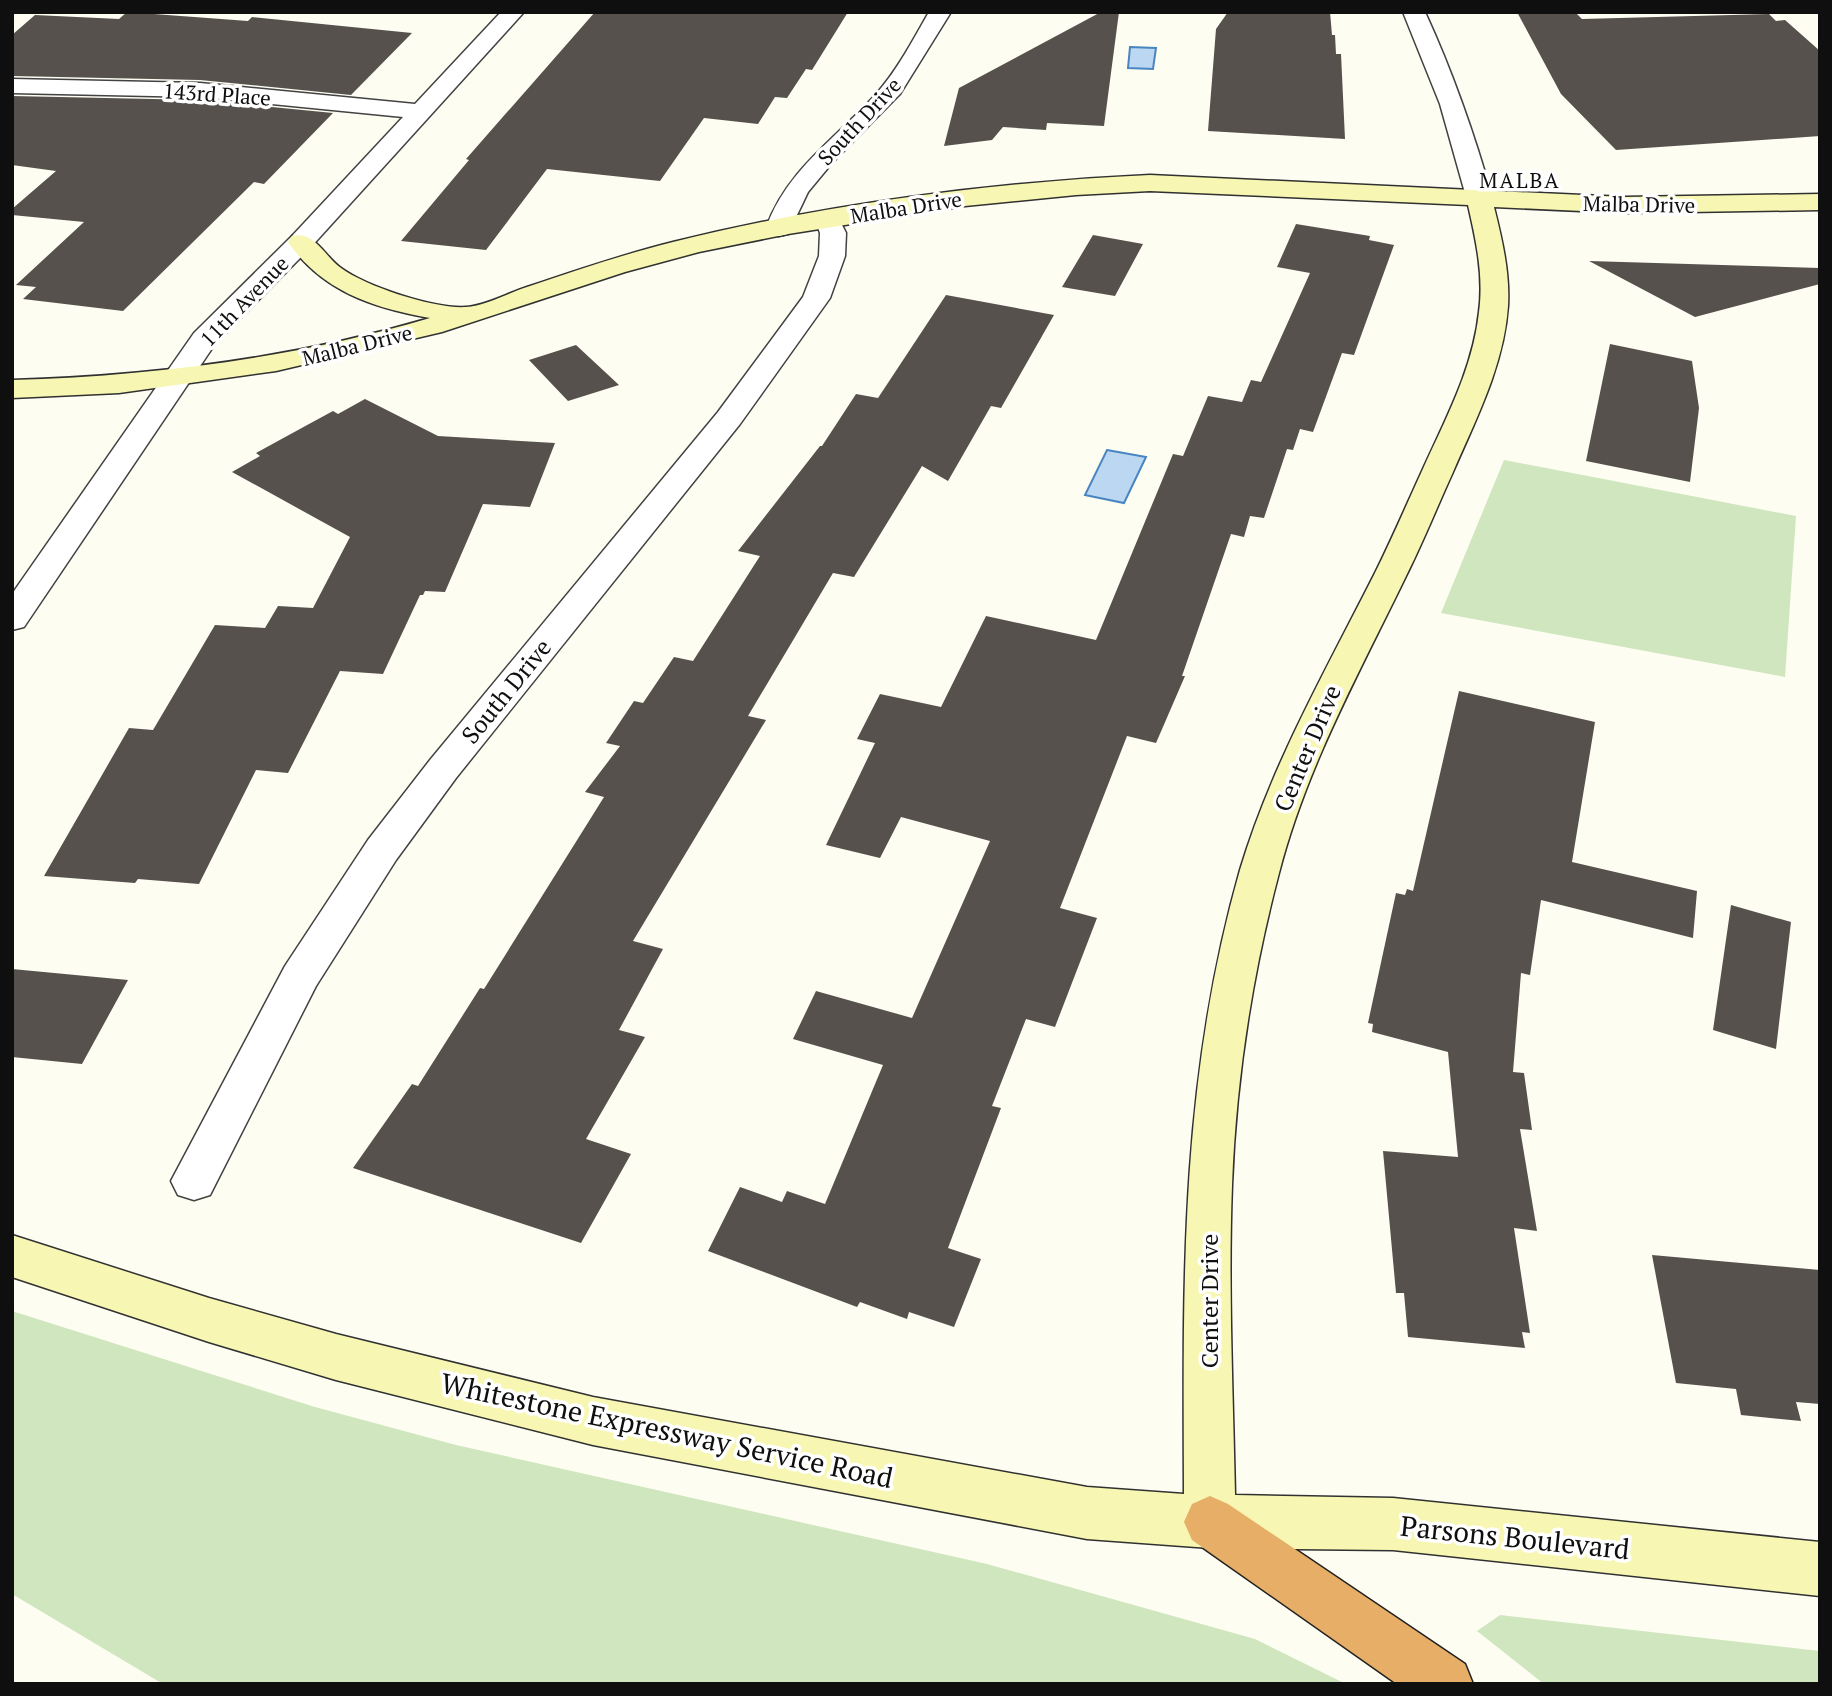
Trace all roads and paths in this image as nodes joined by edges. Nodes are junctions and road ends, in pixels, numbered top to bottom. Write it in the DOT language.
graph roads {
  1 [pos="513,12"];
  2 [pos="940,12"];
  3 [pos="1414,12"];
  4 [pos="12,86"];
  5 [pos="421,112"];
  6 [pos="1480,200"];
  7 [pos="1820,202"];
  8 [pos="828,220"];
  9 [pos="779,228"];
  10 [pos="301,242"];
  11 [pos="469,315"];
  12 [pos="176,380"];
  13 [pos="12,389"];
  14 [pos="12,619"];
  15 [pos="194,1181"];
  16 [pos="12,1256"];
  17 [pos="1210,1522"];
  18 [pos="1820,1569"];
  19 [pos="1445,1684"];
  1 -- 5 [label="street, 11th Avenue"];
  2 -- 9 [label="street, South Drive"];
  3 -- 6 [label="street, Center Drive"];
  4 -- 5 [label="street, 143rd Place"];
  5 -- 10 [label="street, 11th Avenue"];
  6 -- 7 [label="street, Malba Drive"];
  6 -- 8 [label="street, Malba Drive"];
  6 -- 17 [label="street, Center Drive"];
  8 -- 9 [label="street, Malba Drive"];
  8 -- 15 [label="street, South Drive"];
  9 -- 11 [label="street, Malba Drive"];
  10 -- 11 [label="street"];
  10 -- 12 [label="street, 11th Avenue"];
  11 -- 12 [label="street, Malba Drive"];
  12 -- 13 [label="street, Malba Drive"];
  12 -- 14 [label="street, 11th Avenue"];
  16 -- 17 [label="street, Whitestone Expressway Service Road"];
  17 -- 18 [label="street, Parsons Boulevard"];
  17 -- 19 [label="highway"];
}
